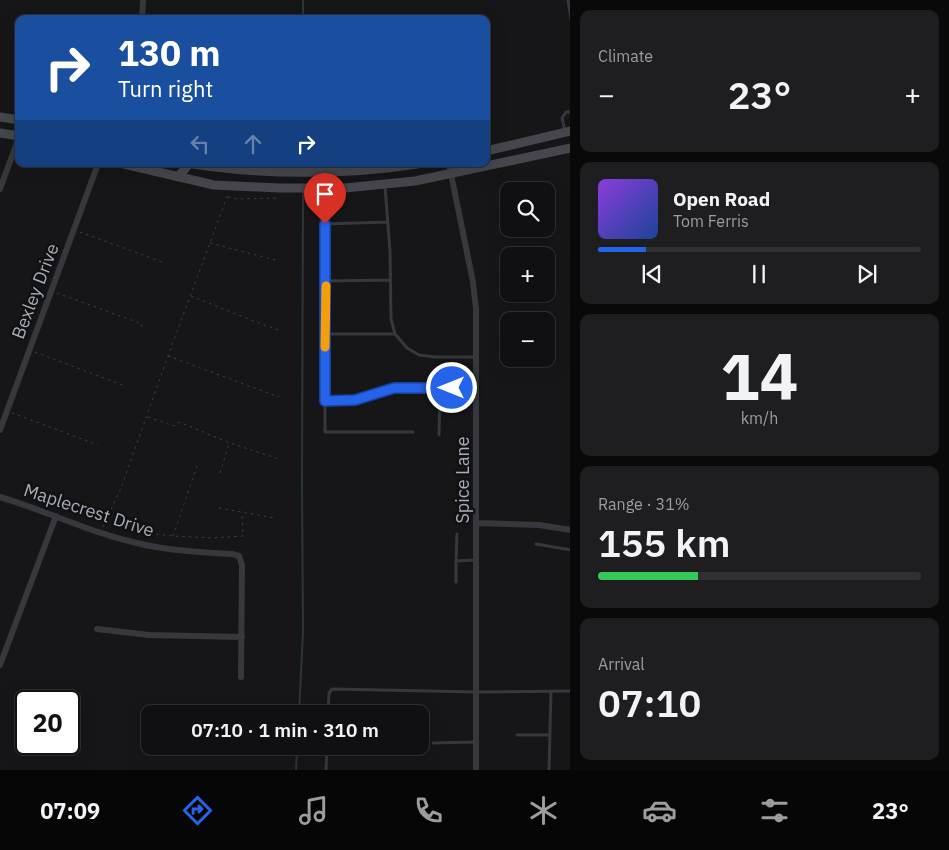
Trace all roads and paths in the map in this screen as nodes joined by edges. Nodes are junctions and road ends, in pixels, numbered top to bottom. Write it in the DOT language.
graph roads {
  1 [pos="143,0"];
  2 [pos="568,0"];
  3 [pos="142,15"];
  4 [pos="570,18"];
  5 [pos="570,112"];
  6 [pos="0,117"];
  7 [pos="15,119"];
  8 [pos="568,132"];
  9 [pos="0,133"];
  10 [pos="15,136"];
  11 [pos="15,148"];
  12 [pos="570,148"];
  13 [pos="490,150"];
  14 [pos="490,165"];
  15 [pos="97,167"];
  16 [pos="138,167"];
  17 [pos="186,167"];
  18 [pos="214,167"];
  19 [pos="392,167"];
  20 [pos="450,167"];
  21 [pos="483,167"];
  22 [pos="451,174"];
  23 [pos="178,176"];
  24 [pos="384,185"];
  25 [pos="229,186"];
  26 [pos="0,189"];
  27 [pos="227,197"];
  28 [pos="279,198"];
  29 [pos="388,222"];
  30 [pos="74,230"];
  31 [pos="210,243"];
  32 [pos="279,261"];
  33 [pos="165,263"];
  34 [pos="390,280"];
  35 [pos="326,281"];
  36 [pos="52,291"];
  37 [pos="190,295"];
  38 [pos="141,329"];
  39 [pos="279,330"];
  40 [pos="326,334"];
  41 [pos="395,334"];
  42 [pos="29,350"];
  43 [pos="168,356"];
  44 [pos="477,357"];
  45 [pos="125,386"];
  46 [pos="440,387"];
  47 [pos="477,388"];
  48 [pos="279,397"];
  49 [pos="325,401"];
  50 [pos="7,411"];
  51 [pos="147,417"];
  52 [pos="0,430"];
  53 [pos="413,432"];
  54 [pos="439,434"];
  55 [pos="230,443"];
  56 [pos="98,445"];
  57 [pos="279,459"];
  58 [pos="197,466"];
  59 [pos="220,473"];
  60 [pos="0,497"];
  61 [pos="219,508"];
  62 [pos="242,512"];
  63 [pos="56,516"];
  64 [pos="107,518"];
  65 [pos="275,518"];
  66 [pos="476,523"];
  67 [pos="570,530"];
  68 [pos="100,532"];
  69 [pos="456,534"];
  70 [pos="174,536"];
  71 [pos="536,544"];
  72 [pos="570,550"];
  73 [pos="456,560"];
  74 [pos="476,560"];
  75 [pos="456,582"];
  76 [pos="97,629"];
  77 [pos="242,637"];
  78 [pos="0,665"];
  79 [pos="241,677"];
  80 [pos="551,691"];
  81 [pos="570,691"];
  82 [pos="476,692"];
  83 [pos="328,705"];
  84 [pos="517,734"];
  85 [pos="550,735"];
  86 [pos="476,742"];
  87 [pos="433,743"];
  88 [pos="327,755"];
  89 [pos="326,770"];
  90 [pos="476,770"];
  91 [pos="549,770"];
  1 -- 3 [label="street"];
  2 -- 4 [label="lane"];
  5 -- 8 [label="lane"];
  6 -- 7 [label="main road"];
  8 -- 12 [label="main road"];
  8 -- 13 [label="main road"];
  9 -- 10 [label="main road"];
  11 -- 26 [label="street"];
  12 -- 14 [label="main road"];
  15 -- 30 [label="street, Bexley Drive"];
  16 -- 23 [label="main road"];
  17 -- 23 [label="main road"];
  18 -- 19 [label="main road"];
  20 -- 22 [label="street, Spice Lane"];
  21 -- 22 [label="main road"];
  22 -- 24 [label="main road"];
  22 -- 44 [label="street, Spice Lane"];
  23 -- 25 [label="main road"];
  24 -- 25 [label="main road"];
  24 -- 29 [label="lane"];
  25 -- 27 [label="path"];
  27 -- 28 [label="path"];
  27 -- 31 [label="path"];
  29 -- 34 [label="lane"];
  29 -- 35 [label="lane"];
  30 -- 33 [label="path"];
  30 -- 36 [label="street, Bexley Drive"];
  31 -- 32 [label="path"];
  31 -- 37 [label="path"];
  34 -- 35 [label="lane"];
  34 -- 41 [label="lane"];
  35 -- 40 [label="lane"];
  36 -- 38 [label="path"];
  36 -- 42 [label="street, Bexley Drive"];
  37 -- 39 [label="path"];
  37 -- 43 [label="path"];
  40 -- 41 [label="lane"];
  40 -- 49 [label="lane"];
  41 -- 44 [label="lane"];
  42 -- 45 [label="path"];
  42 -- 50 [label="street, Bexley Drive"];
  43 -- 48 [label="path"];
  43 -- 51 [label="path"];
  44 -- 47 [label="street, Spice Lane"];
  46 -- 47 [label="lane"];
  46 -- 49 [label="lane"];
  46 -- 54 [label="lane"];
  47 -- 66 [label="street, Spice Lane"];
  49 -- 53 [label="lane"];
  50 -- 52 [label="street, Bexley Drive"];
  50 -- 56 [label="path"];
  51 -- 55 [label="path"];
  51 -- 64 [label="path"];
  55 -- 57 [label="path"];
  55 -- 59 [label="path"];
  58 -- 70 [label="path"];
  60 -- 63 [label="street, Maplecrest Drive"];
  61 -- 62 [label="path"];
  62 -- 65 [label="path"];
  62 -- 70 [label="path"];
  63 -- 68 [label="street, Maplecrest Drive"];
  63 -- 78 [label="street"];
  64 -- 68 [label="path"];
  64 -- 70 [label="path"];
  66 -- 67 [label="street"];
  66 -- 74 [label="street, Spice Lane"];
  68 -- 77 [label="street, Maplecrest Drive"];
  69 -- 73 [label="lane"];
  71 -- 72 [label="lane"];
  73 -- 74 [label="lane"];
  73 -- 75 [label="lane"];
  74 -- 82 [label="street, Spice Lane"];
  76 -- 77 [label="street"];
  77 -- 79 [label="street"];
  80 -- 81 [label="lane"];
  80 -- 82 [label="lane"];
  80 -- 85 [label="lane"];
  82 -- 83 [label="lane"];
  82 -- 86 [label="street, Spice Lane"];
  84 -- 85 [label="lane"];
  85 -- 91 [label="lane"];
  86 -- 87 [label="lane"];
  86 -- 90 [label="street, Spice Lane"];
  88 -- 89 [label="lane"];
}
